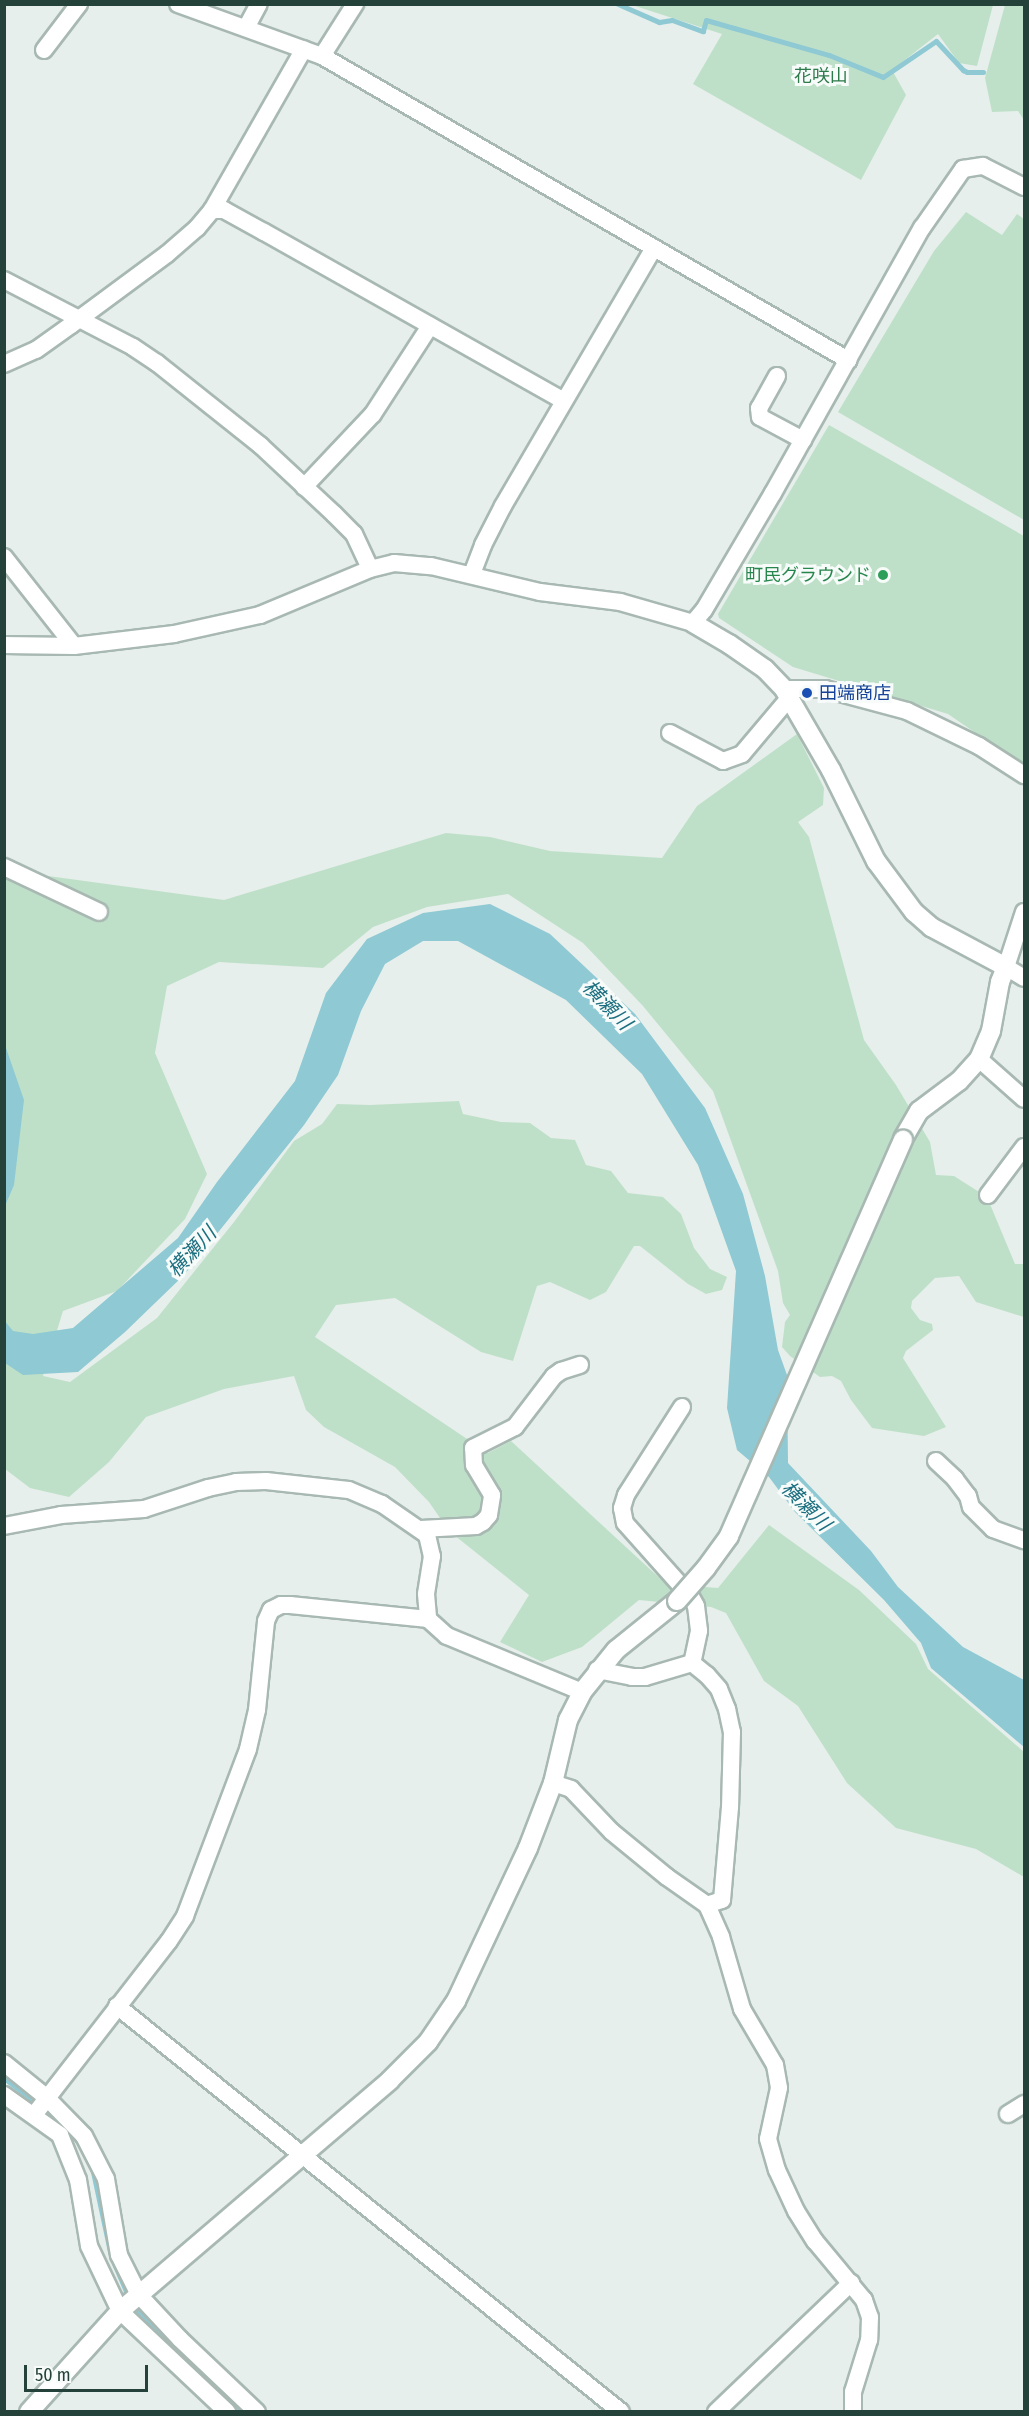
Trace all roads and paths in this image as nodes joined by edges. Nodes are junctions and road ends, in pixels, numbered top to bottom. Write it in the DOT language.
graph roads {
  1 [pos="79,4"];
  2 [pos="178,4"];
  3 [pos="259,4"];
  4 [pos="355,4"];
  5 [pos="246,28"];
  6 [pos="304,49"];
  7 [pos="44,50"];
  8 [pos="322,56"];
  9 [pos="1024,188"];
  10 [pos="212,210"];
  11 [pos="654,248"];
  12 [pos="4,280"];
  13 [pos="79,319"];
  14 [pos="430,326"];
  15 [pos="848,360"];
  16 [pos="4,364"];
  17 [pos="777,376"];
  18 [pos="564,401"];
  19 [pos="803,440"];
  20 [pos="304,487"];
  21 [pos="4,557"];
  22 [pos="370,569"];
  23 [pos="472,574"];
  24 [pos="693,623"];
  25 [pos="4,645"];
  26 [pos="74,646"];
  27 [pos="787,693"];
  28 [pos="670,733"];
  29 [pos="1024,775"];
  30 [pos="4,867"];
  31 [pos="99,912"];
  32 [pos="1024,912"];
  33 [pos="1006,967"];
  34 [pos="1024,978"];
  35 [pos="979,1059"];
  36 [pos="1024,1099"];
  37 [pos="1024,1147"];
  38 [pos="987,1195"];
  39 [pos="580,1365"];
  40 [pos="682,1407"];
  41 [pos="936,1461"];
  42 [pos="4,1526"];
  43 [pos="421,1529"];
  44 [pos="1024,1540"];
  45 [pos="428,1619"];
  46 [pos="692,1663"];
  47 [pos="597,1670"];
  48 [pos="582,1692"];
  49 [pos="553,1783"];
  50 [pos="707,1905"];
  51 [pos="117,2006"];
  52 [pos="4,2063"];
  53 [pos="4,2095"];
  54 [pos="46,2097"];
  55 [pos="1024,2104"];
  56 [pos="1008,2114"];
  57 [pos="34,2115"];
  58 [pos="302,2156"];
  59 [pos="851,2283"];
  60 [pos="139,2295"];
  61 [pos="120,2311"];
  62 [pos="29,2412"];
  63 [pos="228,2412"];
  64 [pos="257,2412"];
  65 [pos="621,2412"];
  66 [pos="716,2412"];
  67 [pos="853,2412"];
  1 -- 7 [label="street"];
  2 -- 5 [label="street"];
  3 -- 5 [label="street"];
  4 -- 8 [label="street"];
  5 -- 6 [label="street"];
  6 -- 8 [label="street"];
  6 -- 10 [label="street"];
  8 -- 11 [label="street"];
  9 -- 15 [label="street"];
  10 -- 13 [label="street"];
  10 -- 14 [label="street"];
  11 -- 15 [label="street"];
  11 -- 18 [label="street"];
  12 -- 13 [label="street"];
  13 -- 16 [label="street"];
  13 -- 20 [label="street"];
  14 -- 18 [label="street"];
  14 -- 20 [label="street"];
  15 -- 19 [label="street"];
  17 -- 19 [label="street"];
  18 -- 23 [label="street"];
  19 -- 24 [label="street"];
  20 -- 22 [label="street"];
  21 -- 26 [label="street"];
  22 -- 23 [label="street"];
  22 -- 26 [label="street"];
  23 -- 24 [label="street"];
  24 -- 27 [label="street"];
  25 -- 26 [label="street"];
  27 -- 28 [label="street"];
  27 -- 29 [label="street"];
  27 -- 33 [label="street"];
  30 -- 31 [label="street"];
  32 -- 33 [label="street"];
  33 -- 34 [label="street"];
  33 -- 35 [label="street"];
  35 -- 36 [label="street"];
  35 -- 47 [label="street, bridge"];
  37 -- 38 [label="street"];
  39 -- 43 [label="street"];
  40 -- 46 [label="street"];
  41 -- 44 [label="street"];
  42 -- 43 [label="street"];
  43 -- 45 [label="street"];
  45 -- 48 [label="street"];
  45 -- 51 [label="street"];
  46 -- 47 [label="street"];
  46 -- 50 [label="street"];
  47 -- 48 [label="street"];
  48 -- 49 [label="street"];
  49 -- 50 [label="street"];
  49 -- 58 [label="street"];
  50 -- 59 [label="street"];
  51 -- 54 [label="street"];
  51 -- 58 [label="street"];
  52 -- 54 [label="street"];
  53 -- 57 [label="street"];
  54 -- 57 [label="street"];
  54 -- 60 [label="street"];
  55 -- 56 [label="street"];
  57 -- 61 [label="street"];
  58 -- 60 [label="street"];
  58 -- 65 [label="street"];
  59 -- 66 [label="street"];
  59 -- 67 [label="street"];
  60 -- 61 [label="street"];
  60 -- 64 [label="street"];
  61 -- 62 [label="street"];
  61 -- 63 [label="street"];
}
